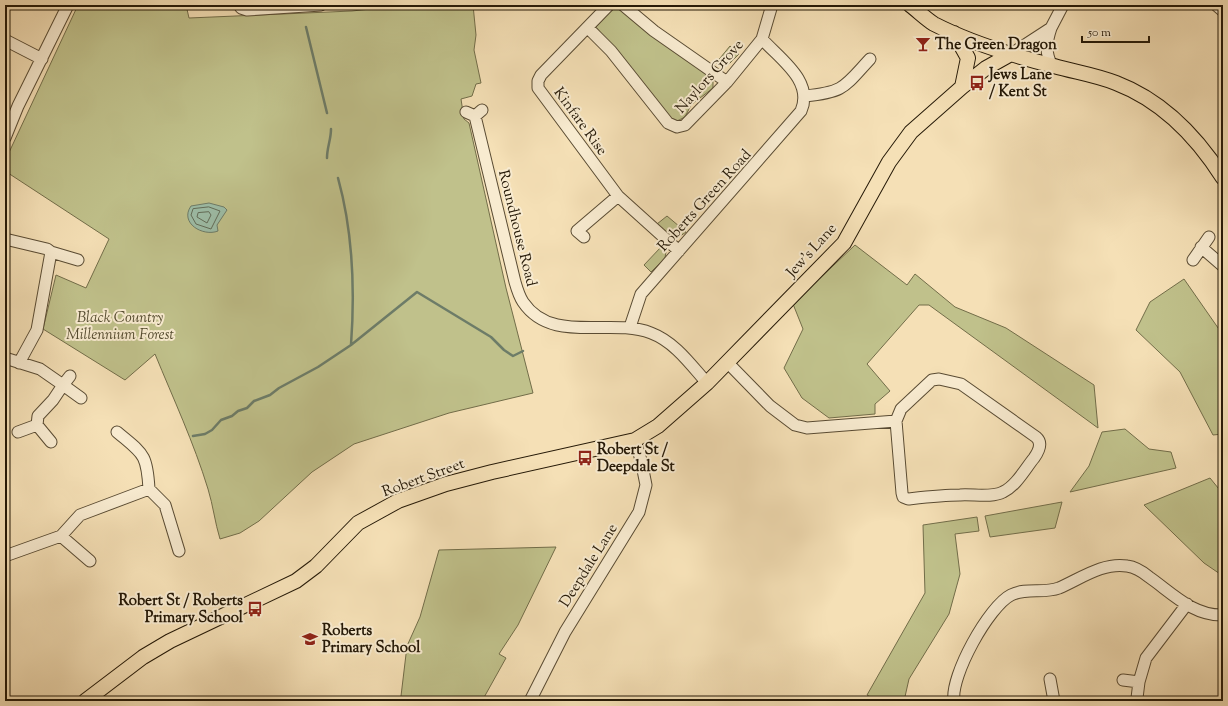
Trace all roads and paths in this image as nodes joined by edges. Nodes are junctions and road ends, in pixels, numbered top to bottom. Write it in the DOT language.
graph roads {
  1 [pos="68,5"];
  2 [pos="239,5"];
  3 [pos="298,5"];
  4 [pos="321,5"];
  5 [pos="609,5"];
  6 [pos="623,5"];
  7 [pos="772,5"];
  8 [pos="910,5"];
  9 [pos="1063,5"];
  10 [pos="1216,5"];
  11 [pos="1223,11"];
  12 [pos="588,28"];
  13 [pos="1051,28"];
  14 [pos="954,33"];
  15 [pos="762,39"];
  16 [pos="5,40"];
  17 [pos="1011,54"];
  18 [pos="42,58"];
  19 [pos="870,58"];
  20 [pos="1052,66"];
  21 [pos="727,82"];
  22 [pos="962,87"];
  23 [pos="805,96"];
  24 [pos="474,113"];
  25 [pos="5,138"];
  26 [pos="1221,172"];
  27 [pos="618,196"];
  28 [pos="1209,236"];
  29 [pos="584,237"];
  30 [pos="5,239"];
  31 [pos="1202,247"];
  32 [pos="679,251"];
  33 [pos="51,252"];
  34 [pos="78,260"];
  35 [pos="1193,260"];
  36 [pos="1223,266"];
  37 [pos="630,327"];
  38 [pos="5,358"];
  39 [pos="727,362"];
  40 [pos="19,363"];
  41 [pos="70,376"];
  42 [pos="707,383"];
  43 [pos="63,385"];
  44 [pos="81,398"];
  45 [pos="896,421"];
  46 [pos="37,425"];
  47 [pos="18,432"];
  48 [pos="117,432"];
  49 [pos="635,440"];
  50 [pos="51,442"];
  51 [pos="149,489"];
  52 [pos="61,536"];
  53 [pos="179,551"];
  54 [pos="5,556"];
  55 [pos="90,561"];
  56 [pos="1187,604"];
  57 [pos="1223,615"];
  58 [pos="1050,679"];
  59 [pos="1123,680"];
  60 [pos="1139,682"];
  61 [pos="1137,698"];
  62 [pos="89,700"];
  63 [pos="530,701"];
  64 [pos="954,701"];
  65 [pos="1054,701"];
  1 -- 18 [label="street"];
  2 -- 3 [label="street"];
  3 -- 4 [label="street"];
  5 -- 12 [label="street, Kinfare Rise"];
  6 -- 21 [label="street"];
  7 -- 15 [label="street, Naylors Grove"];
  8 -- 14 [label="main road"];
  9 -- 13 [label="street"];
  10 -- 11 [label="street"];
  12 -- 21 [label="street, Naylors Grove"];
  12 -- 27 [label="street, Kinfare Rise"];
  13 -- 17 [label="street"];
  13 -- 20 [label="street"];
  14 -- 17 [label="main road"];
  14 -- 22 [label="main road"];
  15 -- 21 [label="street, Naylors Grove"];
  15 -- 23 [label="street"];
  16 -- 18 [label="street"];
  17 -- 20 [label="main road"];
  17 -- 22 [label="main road, Jew's Lane"];
  18 -- 25 [label="street"];
  19 -- 23 [label="street"];
  20 -- 26 [label="main road"];
  22 -- 39 [label="main road, Jew's Lane"];
  23 -- 32 [label="street, Roberts Green Road"];
  24 -- 37 [label="street, Roundhouse Road"];
  27 -- 29 [label="street"];
  27 -- 32 [label="street, Kinfare Rise"];
  28 -- 31 [label="street"];
  30 -- 33 [label="street"];
  31 -- 35 [label="street"];
  31 -- 36 [label="street"];
  32 -- 37 [label="street, Roberts Green Road"];
  33 -- 34 [label="street"];
  33 -- 40 [label="street"];
  37 -- 42 [label="street, Roundhouse Road"];
  38 -- 40 [label="street"];
  39 -- 42 [label="main road, Jew's Lane"];
  39 -- 45 [label="street"];
  40 -- 43 [label="street"];
  41 -- 43 [label="street"];
  42 -- 49 [label="main road, Jew's Lane"];
  43 -- 44 [label="street"];
  43 -- 46 [label="street"];
  45 -- 45 [label="street"];
  46 -- 47 [label="street"];
  46 -- 50 [label="street"];
  48 -- 51 [label="street"];
  49 -- 62 [label="main road, Robert Street"];
  49 -- 63 [label="street, Deepdale Lane"];
  51 -- 52 [label="street"];
  51 -- 53 [label="street"];
  52 -- 54 [label="street"];
  52 -- 55 [label="street"];
  56 -- 57 [label="street"];
  56 -- 60 [label="street"];
  56 -- 64 [label="street"];
  58 -- 65 [label="street"];
  59 -- 60 [label="street"];
  60 -- 61 [label="street"];
}
